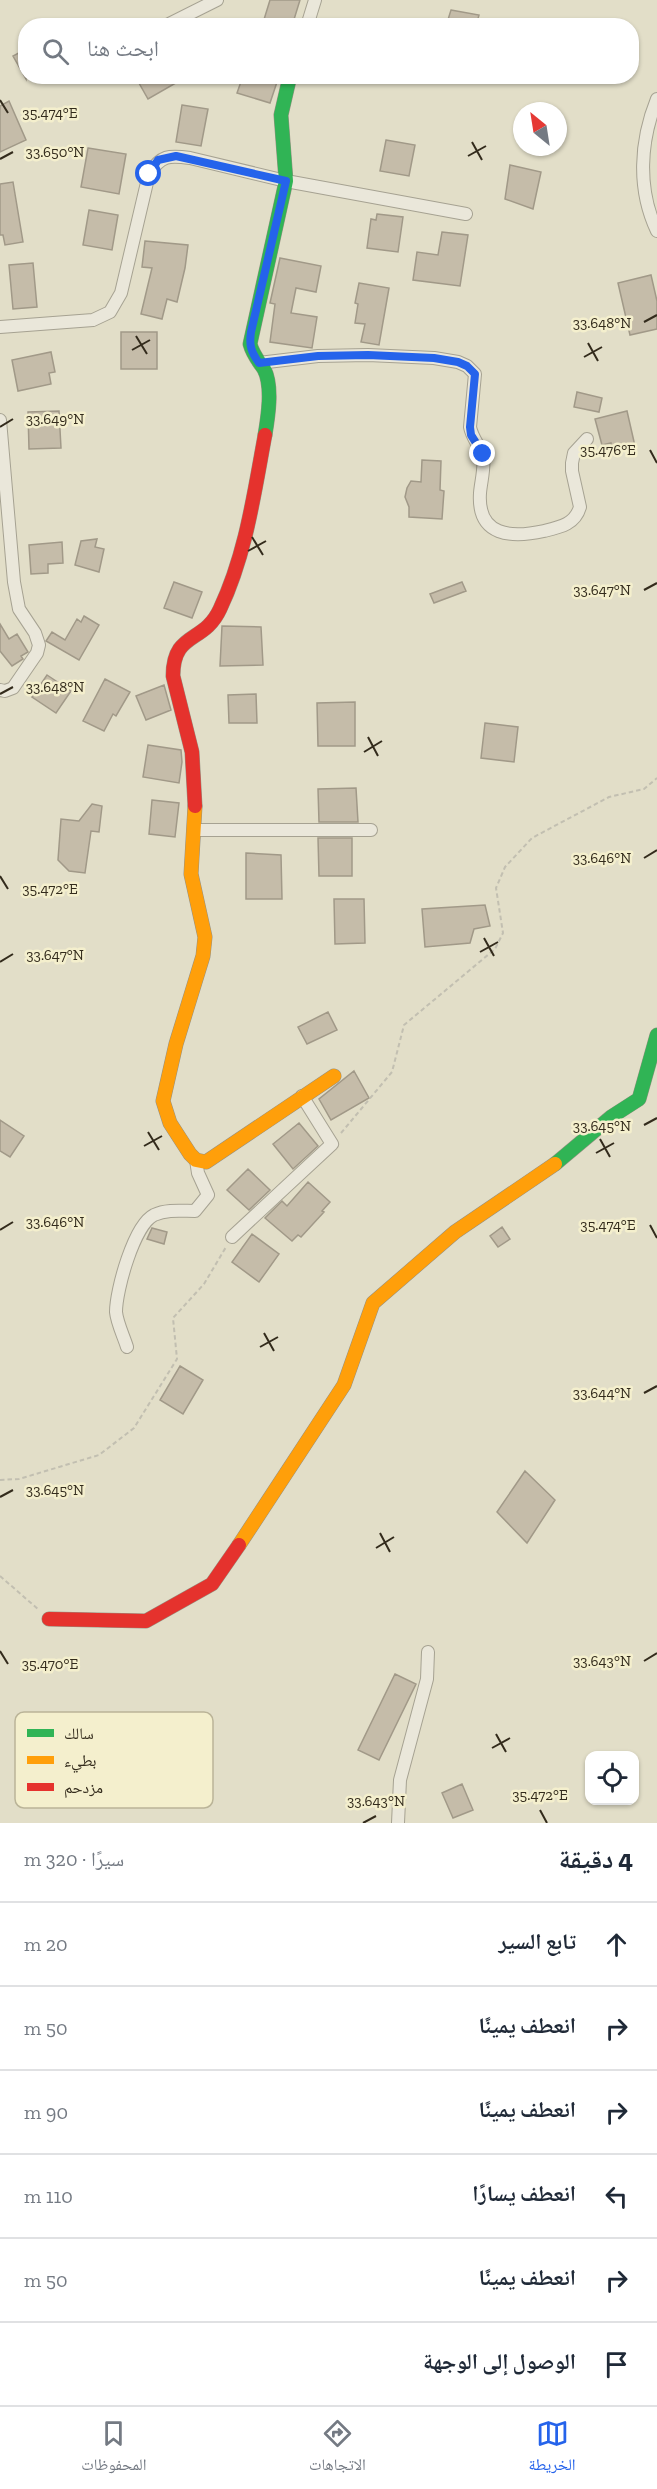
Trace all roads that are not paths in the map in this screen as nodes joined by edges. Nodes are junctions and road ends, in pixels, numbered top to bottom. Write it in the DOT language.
graph roads {
  1 [pos="217,0"];
  2 [pos="315,0"];
  3 [pos="181,18"];
  4 [pos="309,18"];
  5 [pos="288,84"];
  6 [pos="657,99"];
  7 [pos="286,181"];
  8 [pos="466,214"];
  9 [pos="657,231"];
  10 [pos="0,327"];
  11 [pos="259,363"];
  12 [pos="0,420"];
  13 [pos="587,439"];
  14 [pos="0,690"];
  15 [pos="194,830"];
  16 [pos="372,830"];
  17 [pos="657,1035"];
  18 [pos="334,1076"];
  19 [pos="302,1096"];
  20 [pos="196,1160"];
  21 [pos="232,1237"];
  22 [pos="127,1347"];
  23 [pos="49,1619"];
  24 [pos="428,1652"];
  25 [pos="398,1823"];
  1 -- 3 [label="street"];
  2 -- 4 [label="street"];
  5 -- 7 [label="street"];
  6 -- 9 [label="street"];
  7 -- 8 [label="street"];
  7 -- 10 [label="street"];
  7 -- 11 [label="street"];
  11 -- 13 [label="street"];
  11 -- 15 [label="street"];
  12 -- 14 [label="street"];
  15 -- 16 [label="street"];
  15 -- 20 [label="street"];
  17 -- 23 [label="street"];
  18 -- 19 [label="street"];
  19 -- 20 [label="street"];
  19 -- 21 [label="street"];
  20 -- 22 [label="street"];
  24 -- 25 [label="street"];
}
